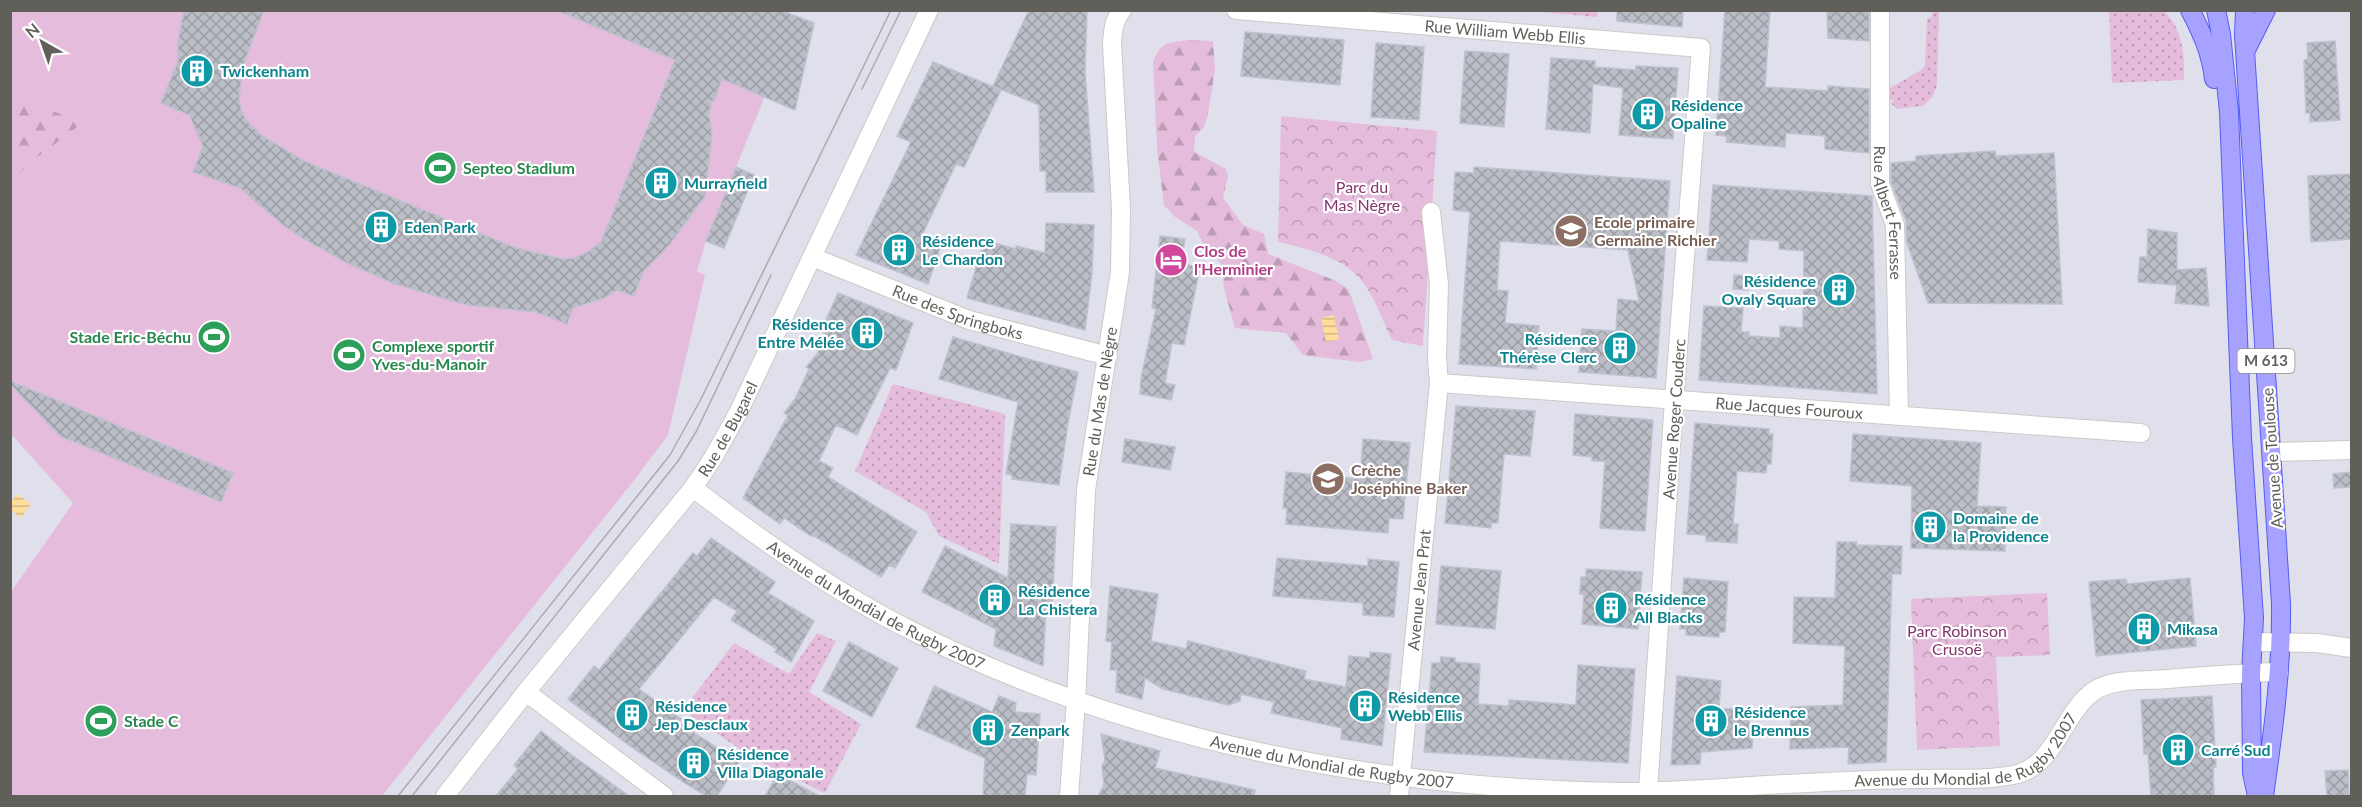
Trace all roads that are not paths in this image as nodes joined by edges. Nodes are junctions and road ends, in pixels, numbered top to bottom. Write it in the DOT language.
graph roads {
  1 [pos="929,10"];
  2 [pos="1122,10"];
  3 [pos="1236,10"];
  4 [pos="1880,10"];
  5 [pos="2190,10"];
  6 [pos="2216,10"];
  7 [pos="2245,10"];
  8 [pos="2266,10"];
  9 [pos="1261,12"];
  10 [pos="1701,48"];
  11 [pos="2246,50"];
  12 [pos="2229,112"];
  13 [pos="1431,212"];
  14 [pos="812,257"];
  15 [pos="1108,356"];
  16 [pos="1438,382"];
  17 [pos="1674,400"];
  18 [pos="1899,416"];
  19 [pos="2140,433"];
  20 [pos="2352,450"];
  21 [pos="2272,452"];
  22 [pos="693,489"];
  23 [pos="2281,641"];
  24 [pos="2253,642"];
  25 [pos="2352,648"];
  26 [pos="2279,672"];
  27 [pos="2252,673"];
  28 [pos="526,692"];
  29 [pos="1076,701"];
  30 [pos="1402,777"];
  31 [pos="1908,788"];
  32 [pos="1648,791"];
  33 [pos="445,796"];
  34 [pos="664,796"];
  35 [pos="1069,796"];
  36 [pos="1399,796"];
  37 [pos="2257,796"];
  38 [pos="2264,796"];
  1 -- 14 [label="street, Rue de Bugarel"];
  2 -- 15 [label="street, Rue du Mas de Nègre"];
  3 -- 9 [label="street, Rue William Webb Ellis"];
  4 -- 18 [label="street, Rue Albert Ferrasse"];
  5 -- 12 [label="main road, M 613"];
  6 -- 12 [label="main road, Avenue de Toulouse / M 613"];
  7 -- 11 [label="main road, Avenue de Toulouse / M 613"];
  8 -- 11 [label="main road"];
  9 -- 10 [label="street, Rue William Webb Ellis"];
  10 -- 17 [label="street, Avenue Roger Couderc"];
  11 -- 21 [label="main road, Avenue de Toulouse / M 613"];
  12 -- 24 [label="main road, Avenue de Toulouse / M 613"];
  13 -- 16 [label="street, Avenue Jean Prat"];
  14 -- 15 [label="street, Rue des Springboks"];
  14 -- 22 [label="street, Rue de Bugarel"];
  15 -- 29 [label="street, Rue du Mas de Nègre"];
  16 -- 17 [label="street, Rue Jacques Fouroux"];
  16 -- 30 [label="street, Avenue Jean Prat"];
  17 -- 18 [label="street, Rue Jacques Fouroux"];
  17 -- 32 [label="street, Avenue Roger Couderc"];
  18 -- 19 [label="street, Rue Jacques Fouroux"];
  20 -- 21 [label="street"];
  21 -- 23 [label="main road, Avenue de Toulouse / M 613"];
  22 -- 28 [label="street, Rue de Bugarel"];
  22 -- 29 [label="street, Avenue du Mondial de Rugby 2007"];
  23 -- 24 [label="street"];
  23 -- 25 [label="street"];
  23 -- 26 [label="main road, Avenue de Toulouse / M 613"];
  24 -- 27 [label="main road, Avenue de Toulouse / M 613"];
  26 -- 27 [label="street, Avenue du Mondial de Rugby 2007"];
  26 -- 38 [label="main road, Avenue de Toulouse / M 613"];
  27 -- 31 [label="street, Avenue du Mondial de Rugby 2007"];
  27 -- 37 [label="main road, Avenue de Toulouse / M 613"];
  28 -- 33 [label="street, Rue de Bugarel"];
  28 -- 34 [label="street"];
  29 -- 30 [label="street, Avenue du Mondial de Rugby 2007"];
  29 -- 35 [label="street, Rue du Mas de Nègre"];
  30 -- 32 [label="street, Avenue du Mondial de Rugby 2007"];
  30 -- 36 [label="street, Avenue Jean Prat"];
  31 -- 32 [label="street, Avenue du Mondial de Rugby 2007"];
}
